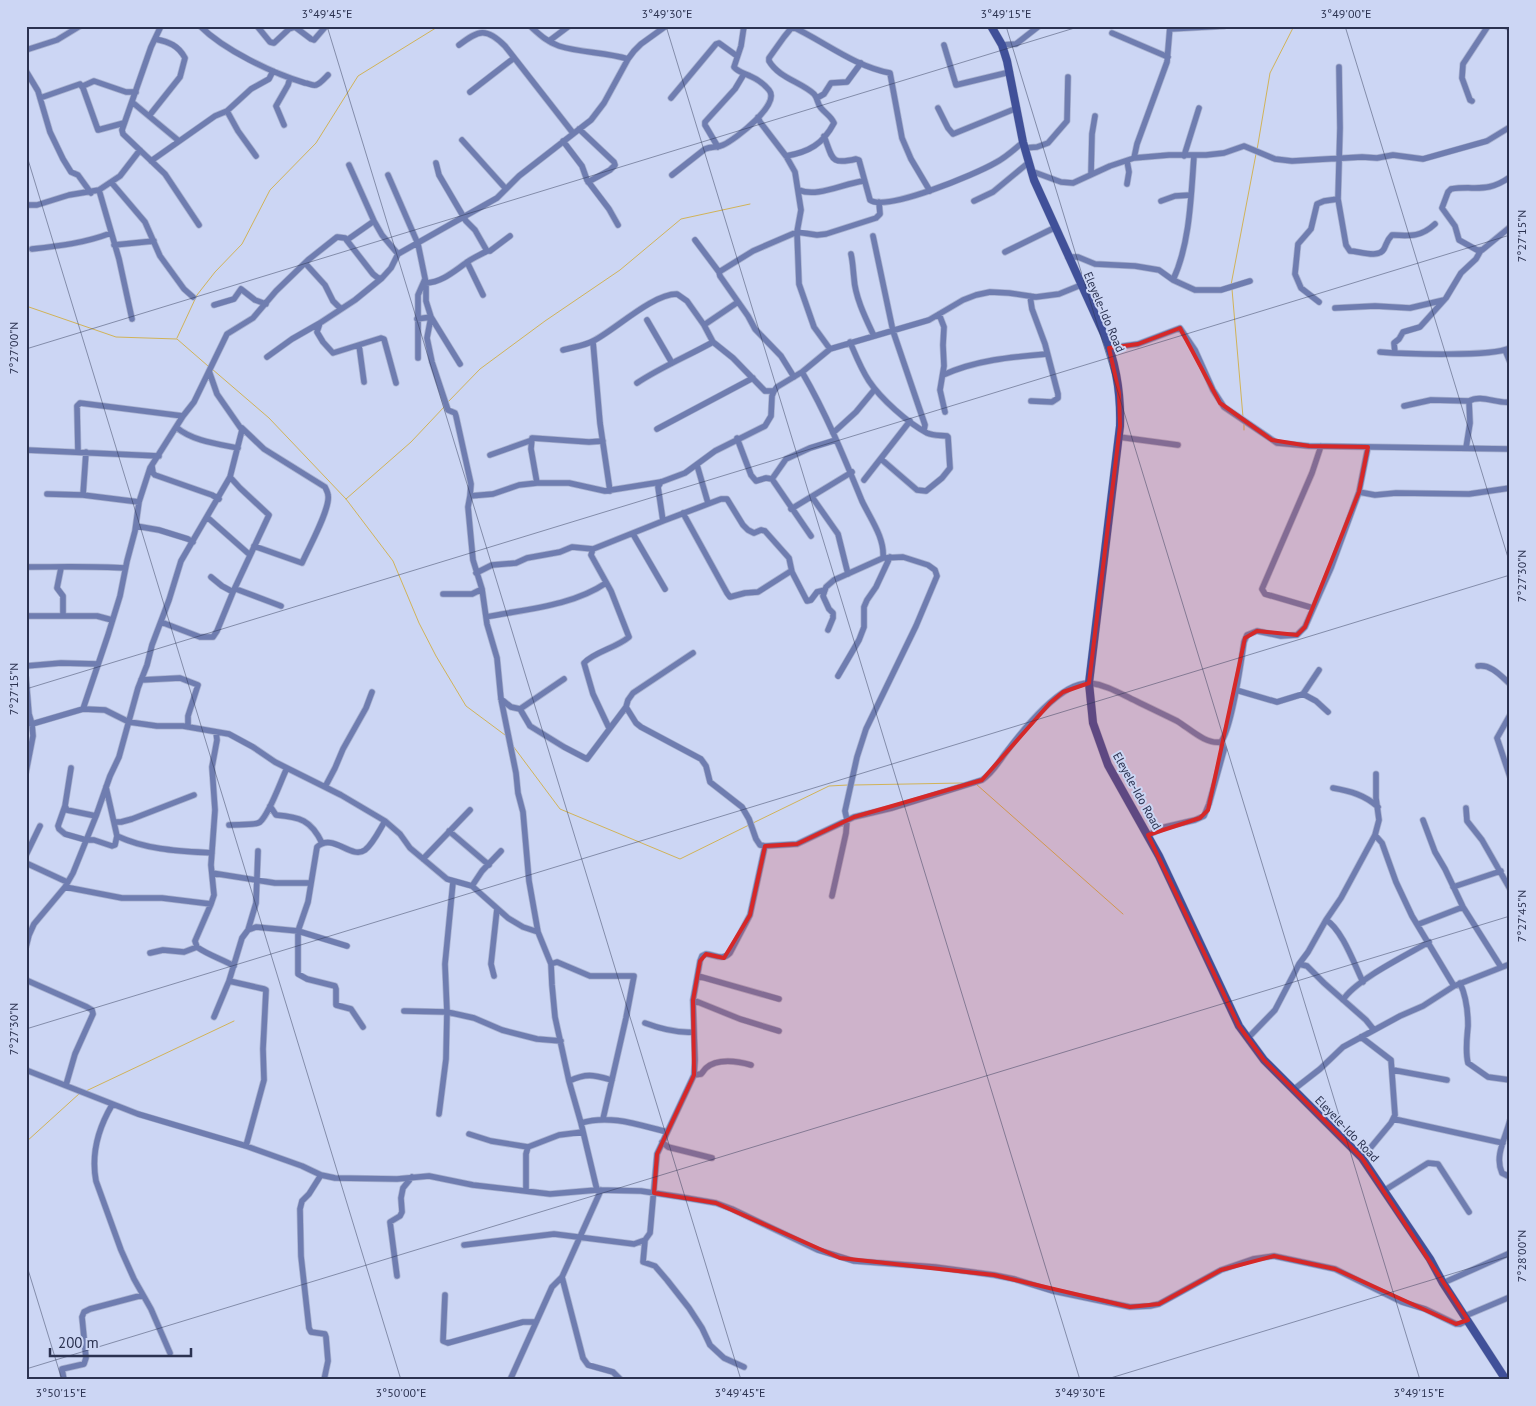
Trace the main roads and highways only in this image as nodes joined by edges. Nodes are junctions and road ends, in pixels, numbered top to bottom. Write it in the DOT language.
graph roads {
  1 [pos="991,26"];
  2 [pos="1506,1380"];
  1 -- 2 [label="main road, Eleyele-Ido Road"];
}
